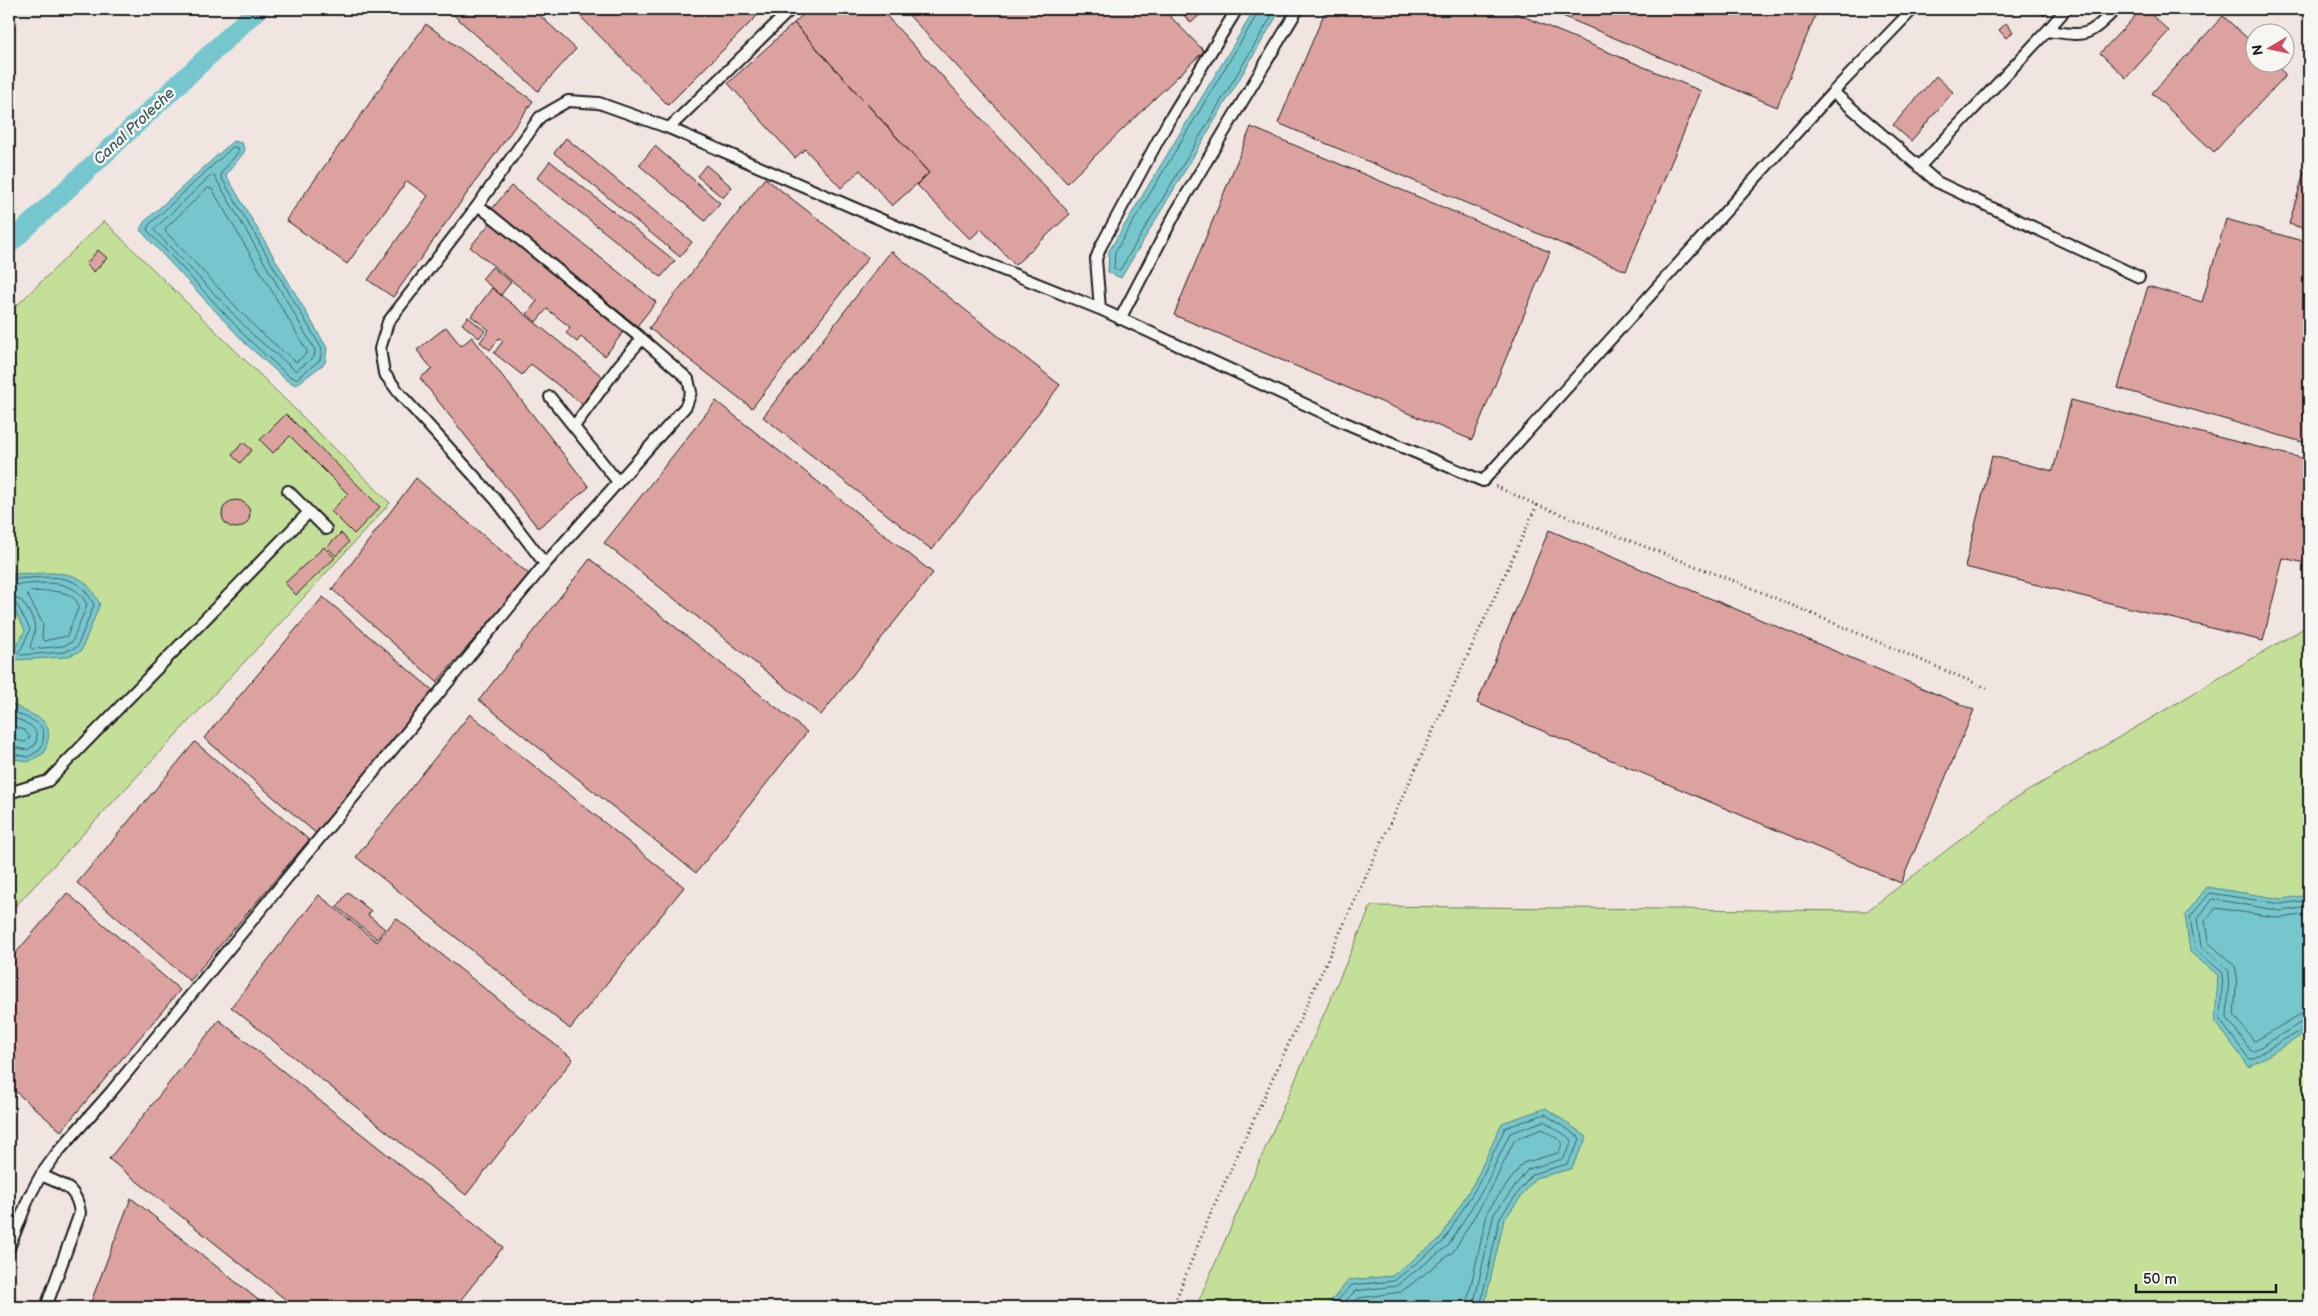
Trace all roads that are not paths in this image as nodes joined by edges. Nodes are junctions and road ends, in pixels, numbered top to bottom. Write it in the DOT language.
graph roads {
  1 [pos="791,9"];
  2 [pos="1237,9"];
  3 [pos="1298,9"];
  4 [pos="1913,9"];
  5 [pos="2066,9"];
  6 [pos="2116,9"];
  7 [pos="2047,31"];
  8 [pos="1833,92"];
  9 [pos="669,128"];
  10 [pos="1919,168"];
  11 [pos="478,205"];
  12 [pos="2139,277"];
  13 [pos="1100,309"];
  14 [pos="1120,319"];
  15 [pos="642,339"];
  16 [pos="550,397"];
  17 [pos="575,426"];
  18 [pos="618,482"];
  19 [pos="288,492"];
  20 [pos="309,512"];
  21 [pos="326,529"];
  22 [pos="546,564"];
  23 [pos="9,790"];
  24 [pos="41,1175"];
  25 [pos="9,1248"];
  26 [pos="46,1307"];
  1 -- 9 [label="lane"];
  2 -- 13 [label="lane"];
  3 -- 14 [label="lane"];
  4 -- 8 [label="lane"];
  5 -- 7 [label="lane"];
  6 -- 7 [label="lane"];
  7 -- 10 [label="lane"];
  8 -- 10 [label="lane"];
  8 -- 14 [label="lane"];
  9 -- 11 [label="lane"];
  9 -- 13 [label="lane"];
  10 -- 12 [label="lane"];
  11 -- 15 [label="lane"];
  11 -- 22 [label="lane"];
  13 -- 14 [label="lane"];
  15 -- 17 [label="lane"];
  15 -- 18 [label="lane"];
  16 -- 17 [label="lane"];
  17 -- 18 [label="lane"];
  18 -- 22 [label="lane"];
  19 -- 20 [label="lane"];
  20 -- 21 [label="lane"];
  20 -- 23 [label="lane"];
  22 -- 24 [label="lane"];
  24 -- 25 [label="lane"];
  24 -- 26 [label="lane"];
}
